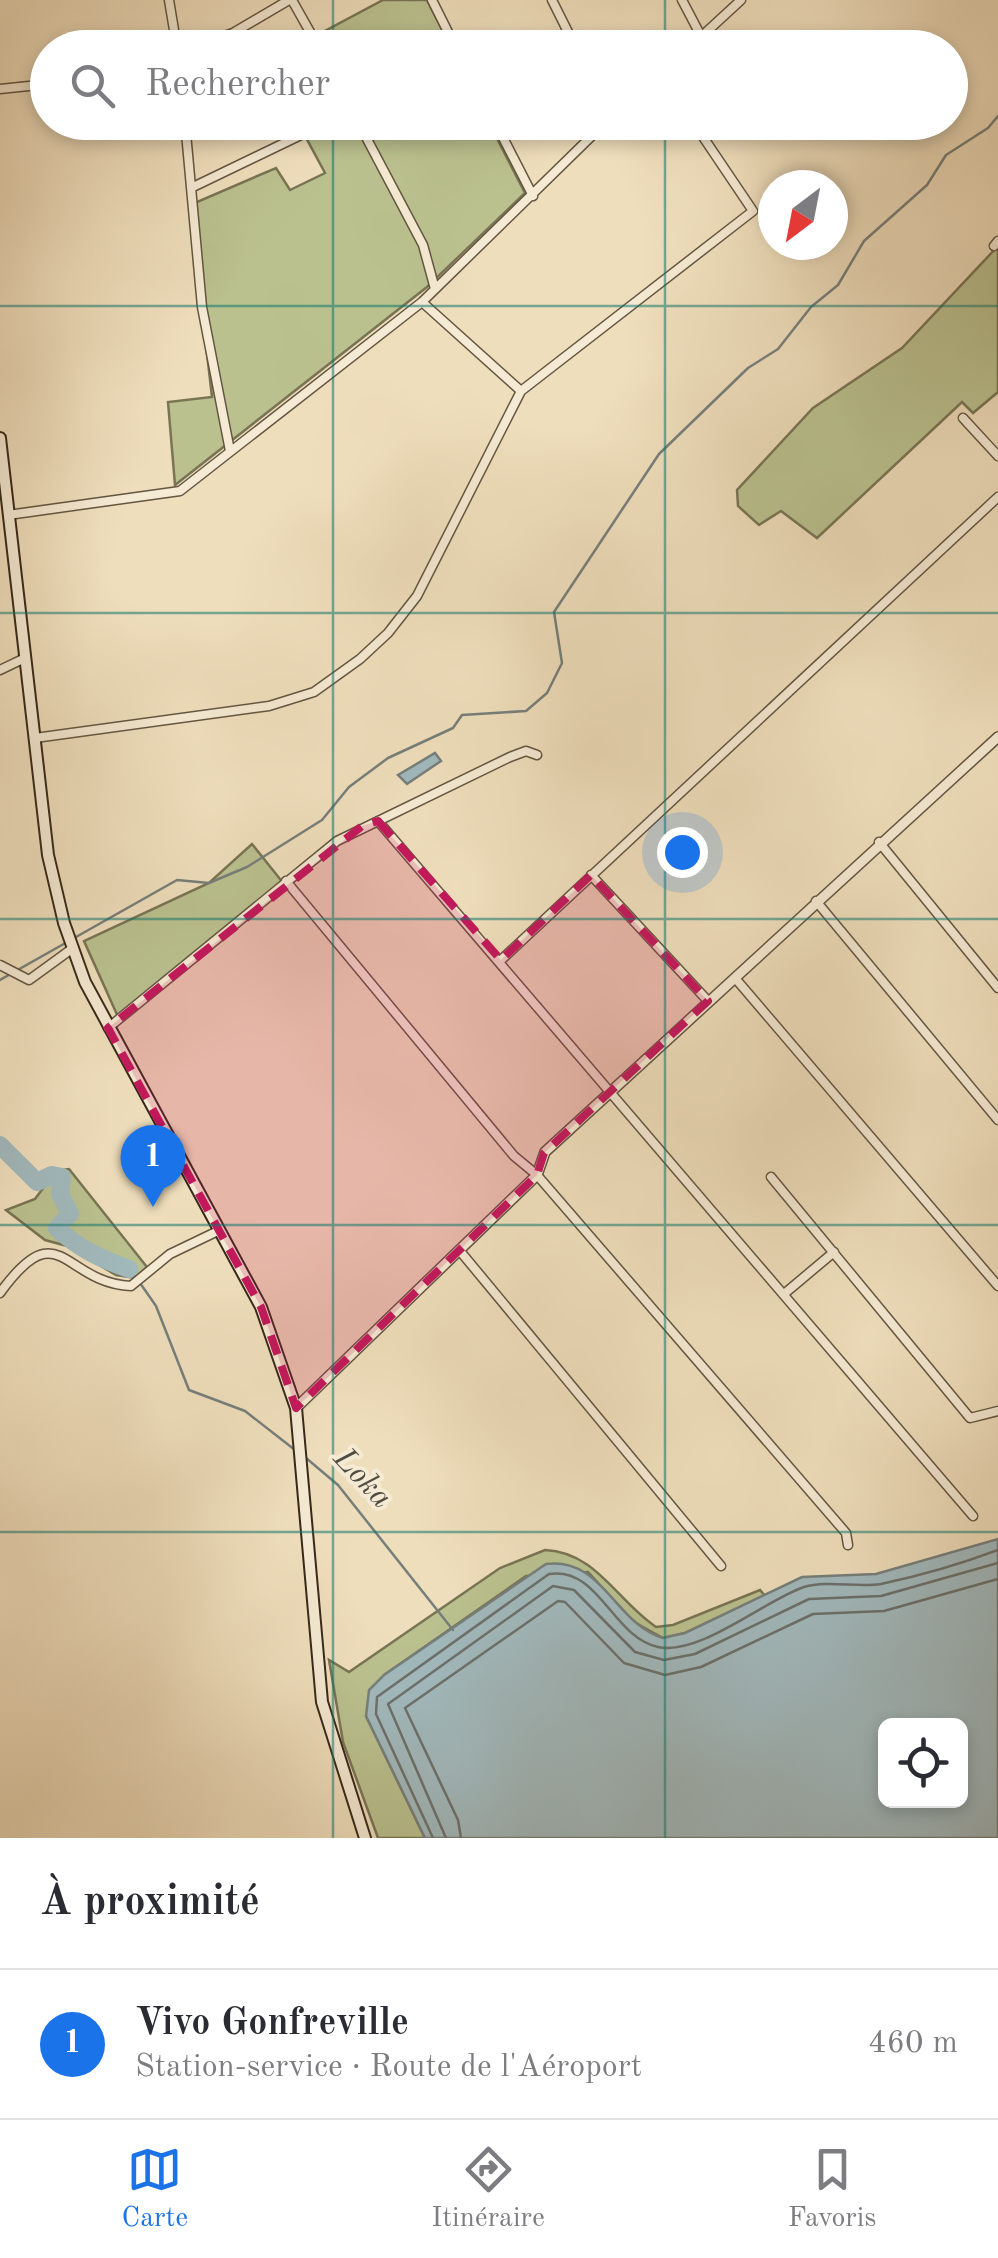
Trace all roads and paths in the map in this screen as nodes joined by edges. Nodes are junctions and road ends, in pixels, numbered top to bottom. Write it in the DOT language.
graph roads {
  1 [pos="169,0"];
  2 [pos="291,0"];
  3 [pos="432,0"];
  4 [pos="552,0"];
  5 [pos="682,0"];
  6 [pos="741,0"];
  7 [pos="173,30"];
  8 [pos="238,30"];
  9 [pos="308,30"];
  10 [pos="447,30"];
  11 [pos="567,30"];
  12 [pos="698,30"];
  13 [pos="708,30"];
  14 [pos="30,86"];
  15 [pos="0,89"];
  16 [pos="188,140"];
  17 [pos="291,140"];
  18 [pos="367,140"];
  19 [pos="504,140"];
  20 [pos="588,140"];
  21 [pos="706,140"];
  22 [pos="193,187"];
  23 [pos="533,196"];
  24 [pos="435,290"];
  25 [pos="422,302"];
  26 [pos="520,392"];
  27 [pos="963,418"];
  28 [pos="0,438"];
  29 [pos="230,451"];
  30 [pos="998,456"];
  31 [pos="998,497"];
  32 [pos="8,515"];
  33 [pos="25,658"];
  34 [pos="0,670"];
  35 [pos="998,737"];
  36 [pos="35,738"];
  37 [pos="537,754"];
  38 [pos="378,821"];
  39 [pos="879,842"];
  40 [pos="590,875"];
  41 [pos="286,882"];
  42 [pos="816,901"];
  43 [pos="73,948"];
  44 [pos="500,960"];
  45 [pos="0,965"];
  46 [pos="735,978"];
  47 [pos="998,988"];
  48 [pos="708,1000"];
  49 [pos="108,1028"];
  50 [pos="612,1094"];
  51 [pos="998,1120"];
  52 [pos="536,1175"];
  53 [pos="771,1177"];
  54 [pos="220,1230"];
  55 [pos="460,1251"];
  56 [pos="834,1252"];
  57 [pos="998,1286"];
  58 [pos="0,1293"];
  59 [pos="784,1294"];
  60 [pos="296,1408"];
  61 [pos="998,1411"];
  62 [pos="973,1516"];
  63 [pos="848,1545"];
  64 [pos="722,1566"];
  65 [pos="365,1838"];
  1 -- 7 [label="street"];
  2 -- 8 [label="street"];
  2 -- 9 [label="street"];
  3 -- 10 [label="street"];
  4 -- 11 [label="street"];
  5 -- 12 [label="street"];
  6 -- 13 [label="street"];
  14 -- 15 [label="street"];
  16 -- 22 [label="street"];
  17 -- 22 [label="street"];
  18 -- 24 [label="street"];
  19 -- 23 [label="street"];
  20 -- 23 [label="street"];
  21 -- 26 [label="street"];
  22 -- 29 [label="street"];
  23 -- 24 [label="street"];
  24 -- 25 [label="street"];
  25 -- 26 [label="street"];
  25 -- 29 [label="street"];
  26 -- 36 [label="street"];
  27 -- 30 [label="street"];
  28 -- 32 [label="main road"];
  29 -- 32 [label="street"];
  31 -- 40 [label="street"];
  32 -- 33 [label="main road"];
  33 -- 34 [label="street"];
  33 -- 36 [label="main road"];
  35 -- 39 [label="street"];
  36 -- 43 [label="main road"];
  37 -- 38 [label="street"];
  38 -- 41 [label="street"];
  38 -- 44 [label="street"];
  39 -- 42 [label="street"];
  39 -- 47 [label="street"];
  40 -- 44 [label="street"];
  40 -- 48 [label="street"];
  41 -- 49 [label="street"];
  41 -- 52 [label="street"];
  42 -- 46 [label="street"];
  42 -- 51 [label="street"];
  43 -- 45 [label="street"];
  43 -- 49 [label="main road"];
  44 -- 50 [label="street"];
  46 -- 48 [label="street"];
  46 -- 57 [label="street"];
  48 -- 50 [label="street"];
  49 -- 54 [label="main road"];
  50 -- 52 [label="street"];
  50 -- 59 [label="street"];
  52 -- 55 [label="street"];
  52 -- 63 [label="street"];
  53 -- 56 [label="street"];
  54 -- 58 [label="street"];
  54 -- 60 [label="main road"];
  55 -- 60 [label="street"];
  55 -- 64 [label="street"];
  56 -- 59 [label="street"];
  56 -- 61 [label="street"];
  59 -- 62 [label="street"];
  60 -- 65 [label="main road"];
}
